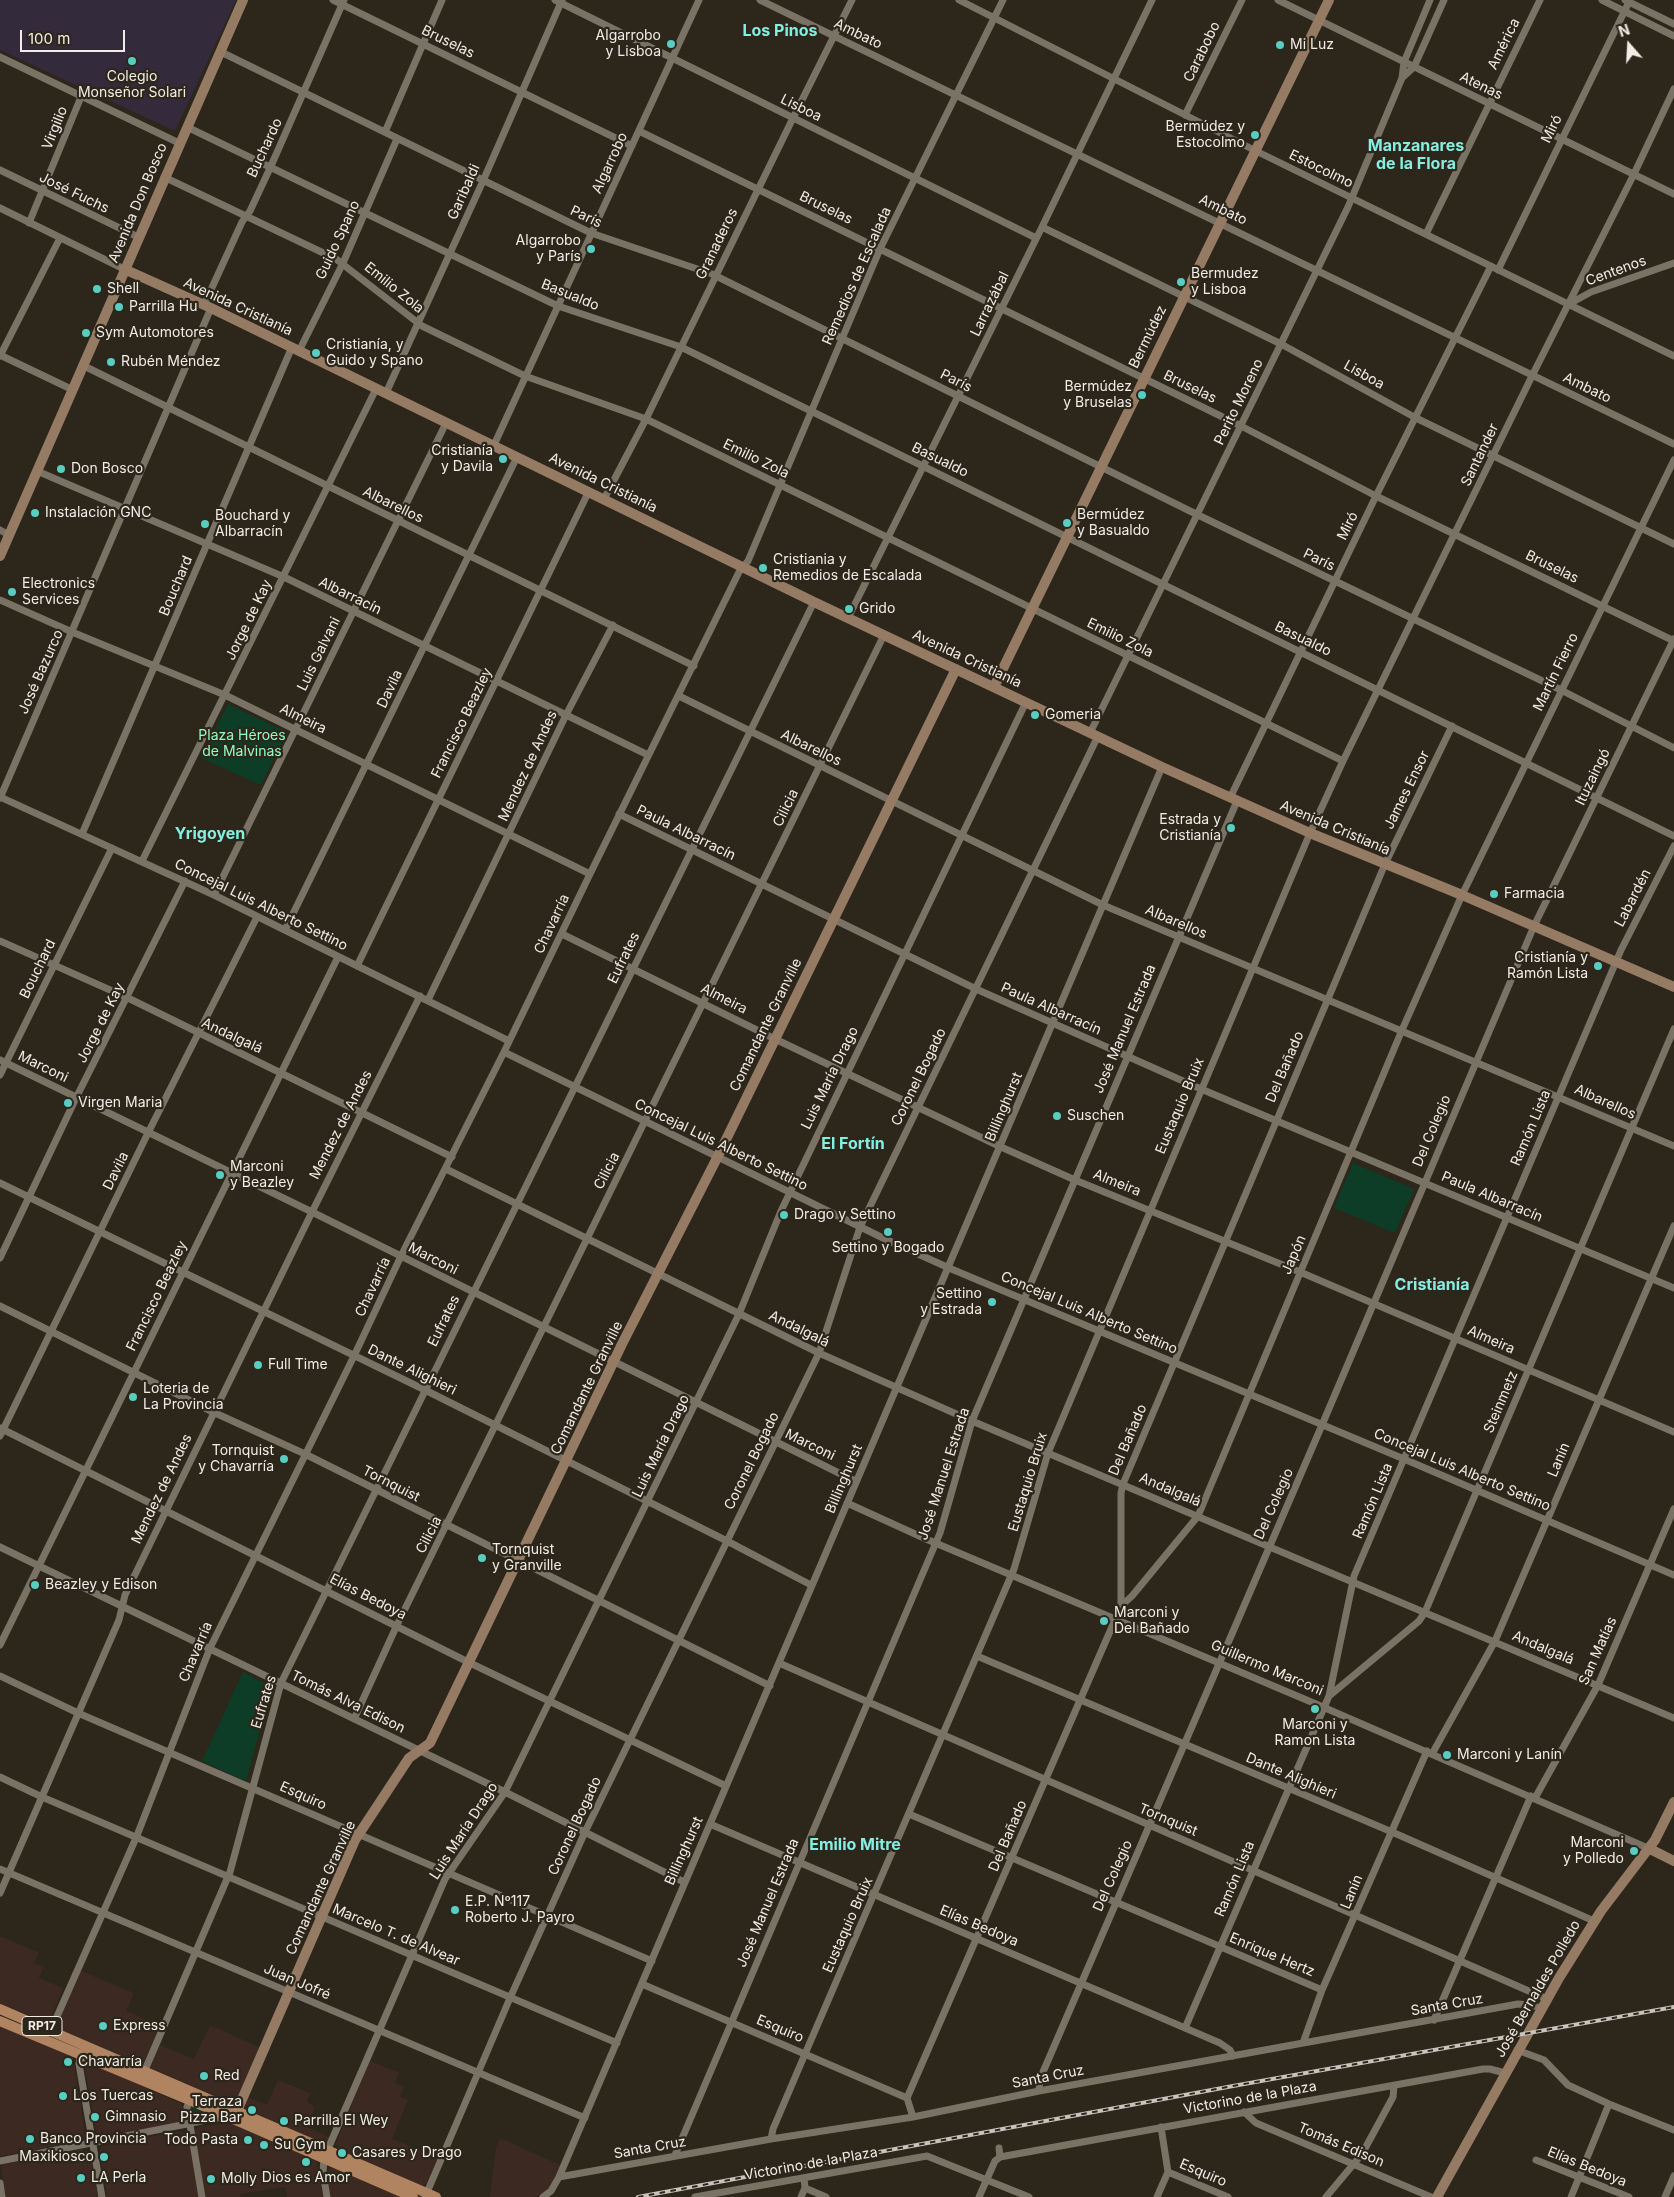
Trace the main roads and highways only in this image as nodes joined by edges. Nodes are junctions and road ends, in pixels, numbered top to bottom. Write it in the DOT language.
graph roads {
  1 [pos="0,2009"];
  2 [pos="0,2021"];
  3 [pos="82,2049"];
  4 [pos="191,2096"];
  5 [pos="326,2155"];
  6 [pos="429,2196"];
  7 [pos="413,2197"];
  1 -- 3 [label="main road, RP17"];
  2 -- 3 [label="main road, RP17"];
  3 -- 4 [label="main road, RP17"];
  3 -- 4 [label="main road, RP17"];
  4 -- 5 [label="main road, RP17"];
  4 -- 5 [label="main road, RP17"];
  5 -- 6 [label="main road, RP17"];
  5 -- 7 [label="main road, RP17"];
}
